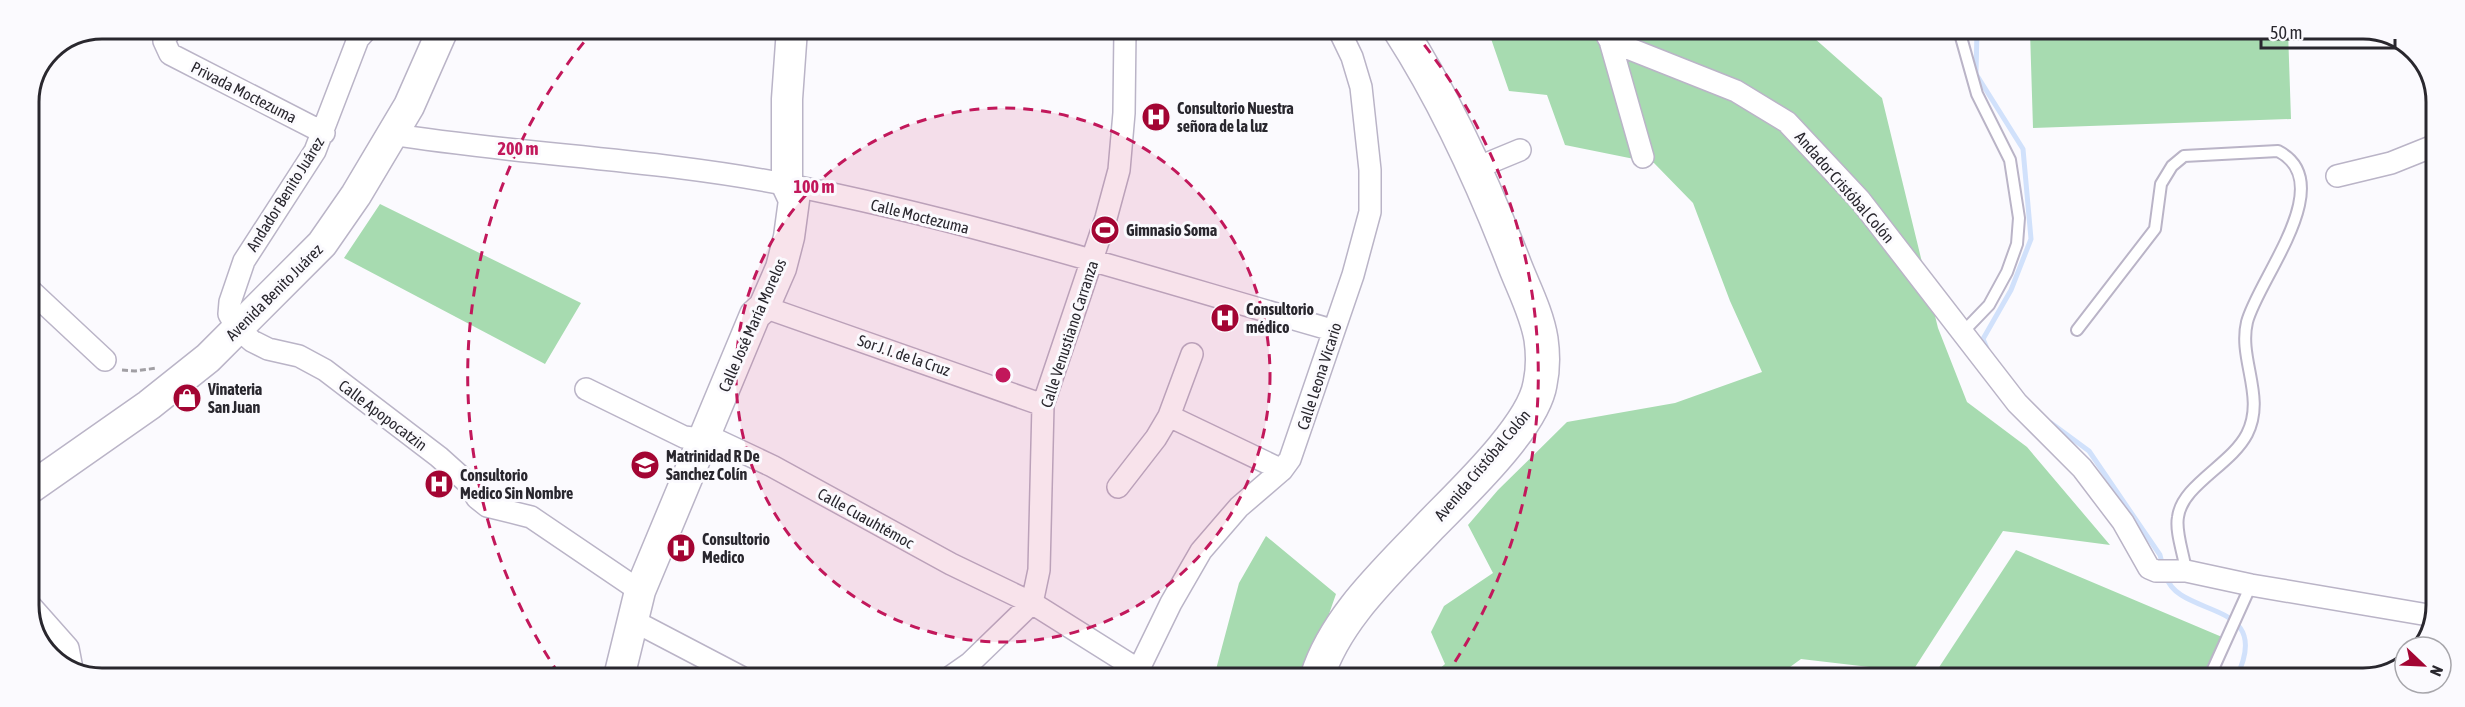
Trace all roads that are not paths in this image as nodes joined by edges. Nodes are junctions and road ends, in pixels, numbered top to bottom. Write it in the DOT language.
graph roads {
  1 [pos="169,39"];
  2 [pos="353,39"];
  3 [pos="439,39"];
  4 [pos="791,39"];
  5 [pos="1125,39"];
  6 [pos="1343,39"];
  7 [pos="1405,39"];
  8 [pos="1608,39"];
  9 [pos="1616,39"];
  10 [pos="1962,39"];
  11 [pos="324,133"];
  12 [pos="390,134"];
  13 [pos="2426,149"];
  14 [pos="1520,150"];
  15 [pos="1643,157"];
  16 [pos="1474,169"];
  17 [pos="2337,176"];
  18 [pos="787,185"];
  19 [pos="1092,262"];
  20 [pos="39,298"];
  21 [pos="764,307"];
  22 [pos="237,328"];
  23 [pos="1332,330"];
  24 [pos="2077,330"];
  25 [pos="1963,332"];
  26 [pos="1192,354"];
  27 [pos="105,360"];
  28 [pos="586,389"];
  29 [pos="1043,405"];
  30 [pos="1169,416"];
  31 [pos="701,440"];
  32 [pos="1282,470"];
  33 [pos="39,482"];
  34 [pos="1119,487"];
  35 [pos="2186,571"];
  36 [pos="2251,585"];
  37 [pos="640,591"];
  38 [pos="1032,603"];
  39 [pos="2425,614"];
  40 [pos="40,616"];
  41 [pos="634,621"];
  42 [pos="70,659"];
  43 [pos="621,668"];
  44 [pos="724,668"];
  45 [pos="963,668"];
  46 [pos="1129,668"];
  47 [pos="1139,668"];
  48 [pos="1321,668"];
  49 [pos="2214,668"];
  1 -- 11 [label="street, Privada Moctezuma"];
  2 -- 11 [label="street, Andador Benito Juárez"];
  3 -- 12 [label="main road, Avenida Benito Juárez"];
  4 -- 18 [label="main road, Calle José María Morelos"];
  5 -- 19 [label="street, Calle Venustiano Carranza"];
  6 -- 23 [label="street, Calle Leona Vicario"];
  7 -- 16 [label="main road, Avenida Cristóbal Colón"];
  8 -- 15 [label="street"];
  9 -- 25 [label="street, Andador Cristóbal Colón"];
  10 -- 25 [label="lane"];
  11 -- 22 [label="street, Andador Benito Juárez"];
  12 -- 18 [label="street, Calle Moctezuma"];
  12 -- 22 [label="main road, Avenida Benito Juárez"];
  13 -- 17 [label="street"];
  14 -- 16 [label="street"];
  16 -- 48 [label="main road, Avenida Cristóbal Colón"];
  18 -- 19 [label="street, Calle Moctezuma"];
  18 -- 21 [label="main road, Calle José María Morelos"];
  19 -- 23 [label="street, Calle Moctezuma"];
  19 -- 29 [label="street, Calle Venustiano Carranza"];
  20 -- 27 [label="street"];
  21 -- 29 [label="street, Sor J. I. de la Cruz"];
  21 -- 31 [label="main road, Calle José María Morelos"];
  22 -- 33 [label="main road, Avenida Benito Juárez"];
  22 -- 37 [label="street, Calle Apopocatzin"];
  23 -- 32 [label="street, Calle Leona Vicario"];
  24 -- 35 [label="lane"];
  25 -- 35 [label="street, Andador Cristóbal Colón"];
  26 -- 30 [label="street"];
  28 -- 31 [label="street, Calle Cuauhtémoc"];
  29 -- 38 [label="street, Calle Venustiano Carranza"];
  30 -- 32 [label="street"];
  30 -- 34 [label="street"];
  31 -- 37 [label="main road, Calle José María Morelos"];
  31 -- 38 [label="street, Calle Cuauhtémoc"];
  32 -- 47 [label="street, Calle Leona Vicario"];
  35 -- 36 [label="street"];
  36 -- 39 [label="street"];
  36 -- 49 [label="lane"];
  37 -- 41 [label="main road, Calle José María Morelos"];
  38 -- 45 [label="street"];
  38 -- 46 [label="street, Calle Cuauhtémoc"];
  40 -- 42 [label="street"];
  41 -- 43 [label="main road, Calle José María Morelos"];
  41 -- 44 [label="street"];
}
